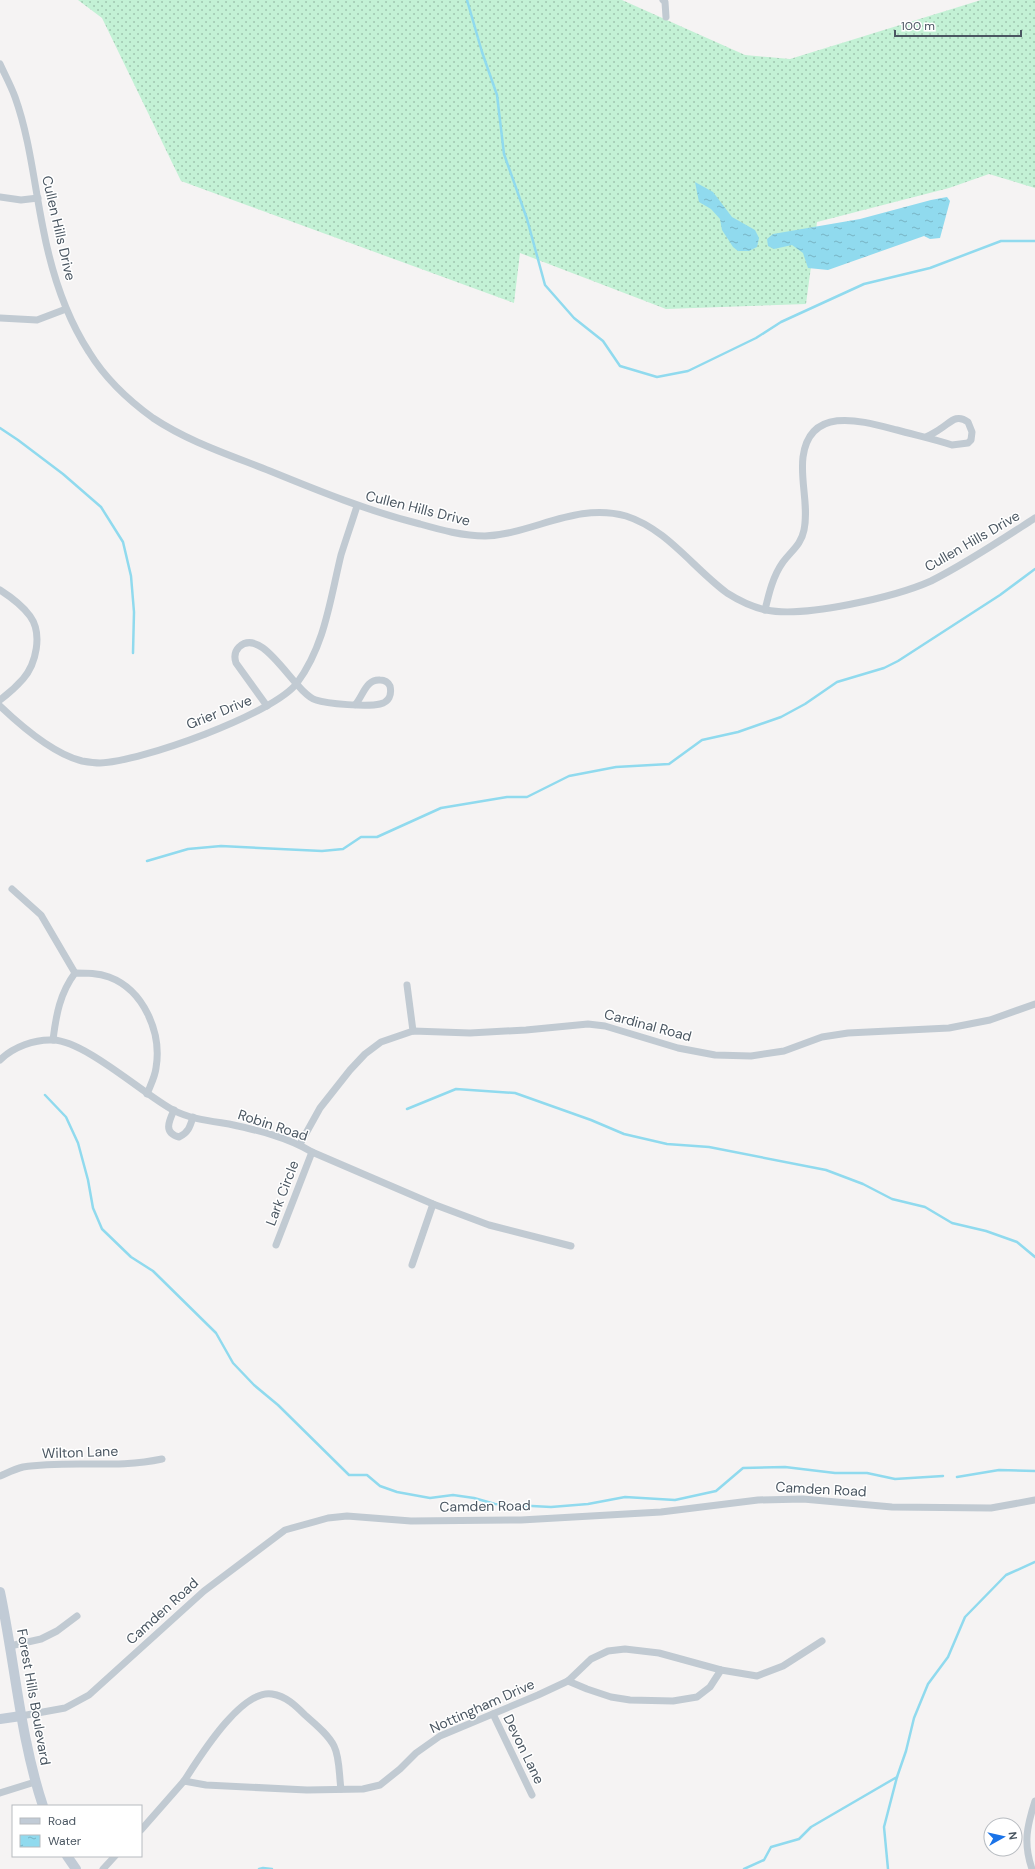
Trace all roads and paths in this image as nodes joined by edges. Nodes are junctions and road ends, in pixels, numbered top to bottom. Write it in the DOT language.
graph roads {
  1 [pos="663,0"];
  2 [pos="666,17"];
  3 [pos="0,64"];
  4 [pos="0,197"];
  5 [pos="38,198"];
  6 [pos="66,309"];
  7 [pos="0,318"];
  8 [pos="926,437"];
  9 [pos="357,506"];
  10 [pos="1035,518"];
  11 [pos="0,590"];
  12 [pos="766,610"];
  13 [pos="296,684"];
  14 [pos="0,700"];
  15 [pos="355,705"];
  16 [pos="0,706"];
  17 [pos="268,706"];
  18 [pos="12,889"];
  19 [pos="75,973"];
  20 [pos="407,985"];
  21 [pos="1035,1004"];
  22 [pos="413,1031"];
  23 [pos="53,1040"];
  24 [pos="0,1060"];
  25 [pos="146,1094"];
  26 [pos="174,1110"];
  27 [pos="193,1117"];
  28 [pos="300,1144"];
  29 [pos="312,1152"];
  30 [pos="433,1204"];
  31 [pos="276,1245"];
  32 [pos="571,1246"];
  33 [pos="412,1265"];
  34 [pos="162,1459"];
  35 [pos="0,1476"];
  36 [pos="1035,1500"];
  37 [pos="0,1592"];
  38 [pos="77,1616"];
  39 [pos="3,1618"];
  40 [pos="822,1641"];
  41 [pos="10,1646"];
  42 [pos="721,1670"];
  43 [pos="568,1681"];
  44 [pos="493,1714"];
  45 [pos="21,1716"];
  46 [pos="0,1719"];
  47 [pos="184,1781"];
  48 [pos="35,1782"];
  49 [pos="341,1789"];
  50 [pos="0,1793"];
  51 [pos="532,1795"];
  52 [pos="1035,1801"];
  53 [pos="43,1805"];
  54 [pos="142,1829"];
  55 [pos="68,1857"];
  56 [pos="114,1857"];
  57 [pos="76,1869"];
  58 [pos="103,1869"];
  59 [pos="1032,1869"];
  1 -- 2 [label="street"];
  3 -- 5 [label="street, Cullen Hills Drive"];
  4 -- 5 [label="street"];
  5 -- 6 [label="street, Cullen Hills Drive"];
  6 -- 7 [label="street"];
  6 -- 9 [label="street, Cullen Hills Drive"];
  8 -- 8 [label="street"];
  8 -- 12 [label="street"];
  9 -- 12 [label="street, Cullen Hills Drive"];
  9 -- 13 [label="street, Grier Drive"];
  10 -- 12 [label="street, Cullen Hills Drive"];
  11 -- 14 [label="street"];
  13 -- 15 [label="street"];
  13 -- 17 [label="street, Grier Drive"];
  13 -- 17 [label="street"];
  15 -- 15 [label="street"];
  16 -- 17 [label="street, Grier Drive"];
  18 -- 19 [label="street"];
  19 -- 23 [label="street"];
  19 -- 25 [label="street"];
  20 -- 22 [label="street"];
  21 -- 22 [label="street, Cardinal Road"];
  22 -- 28 [label="street, Cardinal Road"];
  23 -- 24 [label="street, Robin Road"];
  23 -- 25 [label="street, Robin Road"];
  25 -- 26 [label="street, Robin Road"];
  26 -- 27 [label="street, Robin Road"];
  26 -- 27 [label="street"];
  27 -- 28 [label="street, Robin Road"];
  28 -- 29 [label="street, Robin Road"];
  29 -- 30 [label="street, Robin Road"];
  29 -- 31 [label="street, Lark Circle"];
  30 -- 32 [label="street, Robin Road"];
  30 -- 33 [label="street"];
  34 -- 35 [label="street, Wilton Lane"];
  36 -- 45 [label="street, Camden Road"];
  37 -- 39 [label="main road, Forest Hills Boulevard"];
  38 -- 41 [label="street"];
  39 -- 41 [label="main road, Forest Hills Boulevard"];
  40 -- 42 [label="street, Nottingham Drive"];
  41 -- 45 [label="main road, Forest Hills Boulevard"];
  42 -- 43 [label="street, Nottingham Drive"];
  42 -- 43 [label="street"];
  43 -- 44 [label="street, Nottingham Drive"];
  44 -- 49 [label="street, Nottingham Drive"];
  44 -- 51 [label="street, Devon Lane"];
  45 -- 46 [label="main road, Camden Road"];
  45 -- 48 [label="main road, Forest Hills Boulevard"];
  47 -- 49 [label="street, Nottingham Drive"];
  47 -- 49 [label="street"];
  47 -- 54 [label="street"];
  48 -- 50 [label="street"];
  48 -- 53 [label="main road, Forest Hills Boulevard"];
  52 -- 59 [label="street"];
  55 -- 57 [label="main road"];
  56 -- 58 [label="street"];
}
